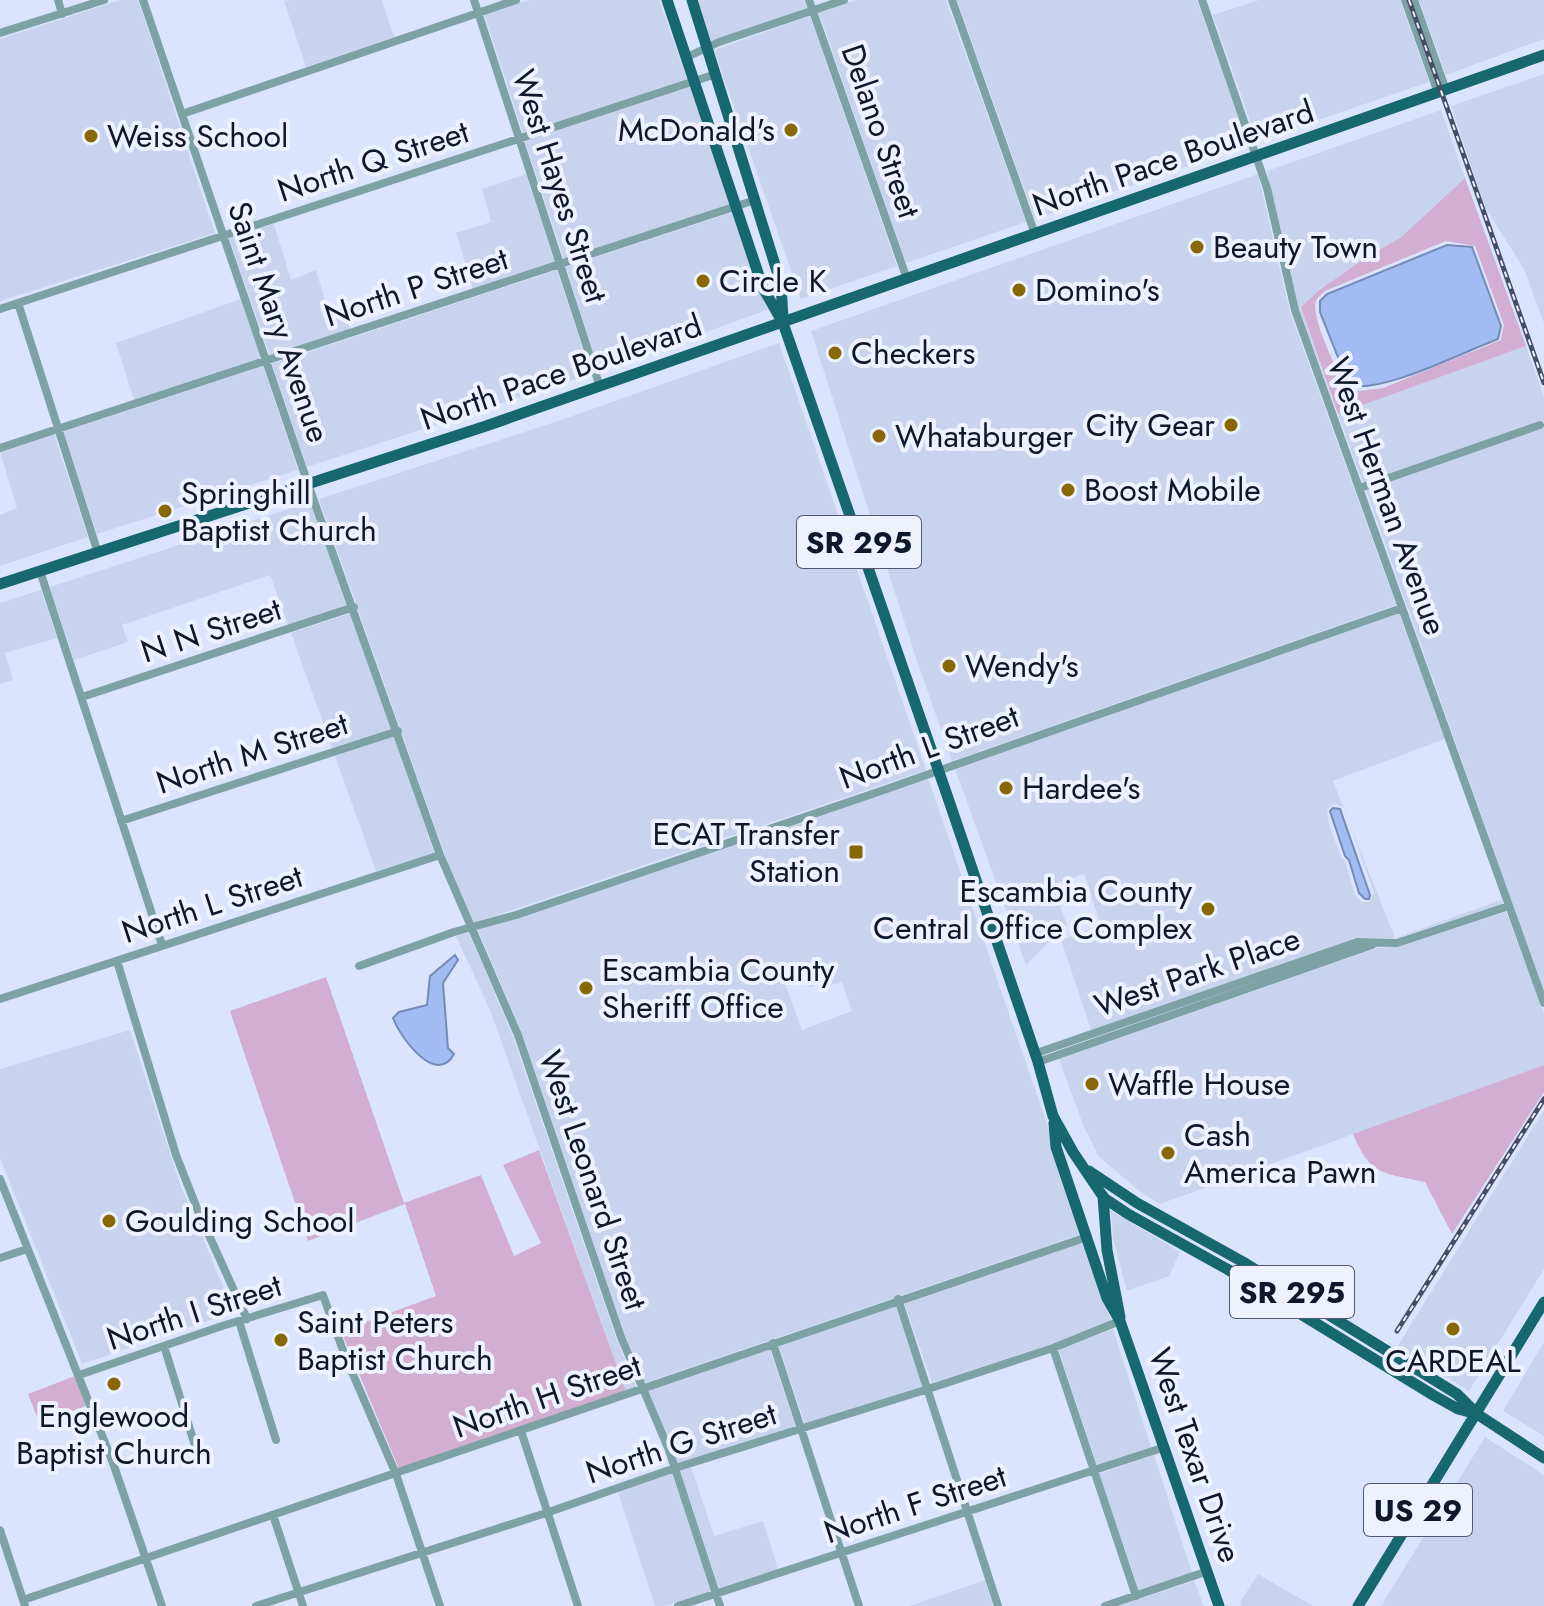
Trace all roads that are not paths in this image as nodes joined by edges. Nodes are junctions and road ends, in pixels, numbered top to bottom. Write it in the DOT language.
graph roads {
  1 [pos="58,0"];
  2 [pos="104,0"];
  3 [pos="143,0"];
  4 [pos="474,0"];
  5 [pos="516,0"];
  6 [pos="667,0"];
  7 [pos="692,0"];
  8 [pos="809,0"];
  9 [pos="844,0"];
  10 [pos="952,0"];
  11 [pos="1202,0"];
  12 [pos="1405,0"];
  13 [pos="1414,0"];
  14 [pos="813,11"];
  15 [pos="478,12"];
  16 [pos="62,14"];
  17 [pos="0,33"];
  18 [pos="707,47"];
  19 [pos="1544,55"];
  20 [pos="687,57"];
  21 [pos="716,74"];
  22 [pos="696,81"];
  23 [pos="1442,92"];
  24 [pos="182,114"];
  25 [pos="519,139"];
  26 [pos="1257,157"];
  27 [pos="755,200"];
  28 [pos="738,206"];
  29 [pos="1035,234"];
  30 [pos="224,235"];
  31 [pos="561,264"];
  32 [pos="907,279"];
  33 [pos="18,303"];
  34 [pos="0,309"];
  35 [pos="783,323"];
  36 [pos="266,361"];
  37 [pos="600,387"];
  38 [pos="1540,425"];
  39 [pos="58,429"];
  40 [pos="0,448"];
  41 [pos="308,484"];
  42 [pos="1360,488"];
  43 [pos="98,553"];
  44 [pos="40,571"];
  45 [pos="0,584"];
  46 [pos="354,607"];
  47 [pos="1402,608"];
  48 [pos="82,697"];
  49 [pos="398,731"];
  50 [pos="938,770"];
  51 [pos="121,821"];
  52 [pos="440,855"];
  53 [pos="1509,906"];
  54 [pos="472,928"];
  55 [pos="162,945"];
  56 [pos="117,961"];
  57 [pos="359,966"];
  58 [pos="0,999"];
  59 [pos="1544,1003"];
  60 [pos="1036,1058"];
  61 [pos="1053,1116"];
  62 [pos="1082,1166"];
  63 [pos="0,1179"];
  64 [pos="1100,1180"];
  65 [pos="1104,1198"];
  66 [pos="1087,1237"];
  67 [pos="27,1249"];
  68 [pos="0,1258"];
  69 [pos="898,1299"];
  70 [pos="1544,1302"];
  71 [pos="243,1320"];
  72 [pos="1120,1321"];
  73 [pos="773,1343"];
  74 [pos="164,1346"];
  75 [pos="1053,1348"];
  76 [pos="79,1375"];
  77 [pos="642,1389"];
  78 [pos="928,1389"];
  79 [pos="1477,1414"];
  80 [pos="802,1430"];
  81 [pos="521,1431"];
  82 [pos="276,1440"];
  83 [pos="1165,1447"];
  84 [pos="197,1452"];
  85 [pos="1544,1458"];
  86 [pos="675,1468"];
  87 [pos="1093,1472"];
  88 [pos="396,1474"];
  89 [pos="546,1513"];
  90 [pos="968,1513"];
  91 [pos="273,1515"];
  92 [pos="0,1530"];
  93 [pos="422,1553"];
  94 [pos="842,1553"];
  95 [pos="4,1557"];
  96 [pos="146,1559"];
  97 [pos="1208,1571"];
  98 [pos="298,1593"];
  99 [pos="716,1594"];
  100 [pos="1136,1596"];
  101 [pos="24,1603"];
  102 [pos="162,1606"];
  103 [pos="256,1606"];
  104 [pos="303,1606"];
  105 [pos="440,1606"];
  106 [pos="578,1606"];
  107 [pos="678,1606"];
  108 [pos="720,1606"];
  109 [pos="859,1606"];
  110 [pos="998,1606"];
  111 [pos="1105,1606"];
  112 [pos="1219,1606"];
  113 [pos="1358,1606"];
  1 -- 16 [label="street"];
  2 -- 16 [label="street"];
  3 -- 24 [label="street, Saint Mary Avenue"];
  4 -- 15 [label="street, West Hayes Street"];
  5 -- 15 [label="street"];
  6 -- 20 [label="main road, SR 295"];
  7 -- 18 [label="main road, SR 295"];
  8 -- 14 [label="street, Delano Street"];
  9 -- 14 [label="street"];
  10 -- 29 [label="street"];
  11 -- 26 [label="street, West Herman Avenue"];
  12 -- 23 [label="street"];
  13 -- 23 [label="street"];
  14 -- 18 [label="street"];
  14 -- 32 [label="street, Delano Street"];
  15 -- 24 [label="street"];
  15 -- 25 [label="street, West Hayes Street"];
  16 -- 17 [label="street"];
  18 -- 20 [label="street"];
  18 -- 21 [label="main road, SR 295"];
  19 -- 23 [label="main road, North Pace Boulevard"];
  20 -- 22 [label="main road, SR 295"];
  21 -- 22 [label="street, North Q Street"];
  21 -- 27 [label="main road, SR 295"];
  22 -- 25 [label="street, North Q Street"];
  22 -- 28 [label="main road, SR 295"];
  23 -- 26 [label="main road, North Pace Boulevard"];
  24 -- 30 [label="street, Saint Mary Avenue"];
  25 -- 30 [label="street, North Q Street"];
  25 -- 31 [label="street, West Hayes Street"];
  26 -- 29 [label="main road, North Pace Boulevard"];
  26 -- 42 [label="street, West Herman Avenue"];
  27 -- 28 [label="street, North P Street"];
  27 -- 35 [label="main road, SR 295"];
  28 -- 31 [label="street, North P Street"];
  28 -- 35 [label="main road, SR 295"];
  29 -- 32 [label="main road, North Pace Boulevard"];
  30 -- 33 [label="street, North Q Street"];
  30 -- 36 [label="street, Saint Mary Avenue"];
  31 -- 36 [label="street, North P Street"];
  31 -- 37 [label="street, West Hayes Street"];
  32 -- 35 [label="main road, North Pace Boulevard"];
  33 -- 34 [label="street, North Q Street"];
  33 -- 39 [label="street"];
  35 -- 37 [label="main road, North Pace Boulevard"];
  35 -- 50 [label="main road, SR 295"];
  36 -- 39 [label="street, North P Street"];
  36 -- 41 [label="street, Saint Mary Avenue"];
  37 -- 41 [label="main road, North Pace Boulevard"];
  38 -- 42 [label="street"];
  39 -- 40 [label="street, North P Street"];
  39 -- 43 [label="street"];
  41 -- 43 [label="main road, North Pace Boulevard"];
  41 -- 46 [label="street, Saint Mary Avenue"];
  42 -- 47 [label="street, West Herman Avenue"];
  43 -- 44 [label="main road, North Pace Boulevard"];
  44 -- 45 [label="main road, North Pace Boulevard"];
  44 -- 48 [label="street"];
  46 -- 48 [label="street, N N Street"];
  46 -- 49 [label="street, Saint Mary Avenue"];
  47 -- 50 [label="street, North L Street"];
  47 -- 53 [label="street, West Herman Avenue"];
  48 -- 51 [label="street"];
  49 -- 51 [label="street, North M Street"];
  49 -- 52 [label="street, Saint Mary Avenue"];
  50 -- 54 [label="street, North L Street"];
  50 -- 60 [label="main road, SR 295"];
  51 -- 55 [label="street"];
  52 -- 54 [label="street, Saint Mary Avenue"];
  52 -- 55 [label="street, North L Street"];
  53 -- 59 [label="street, West Herman Avenue"];
  53 -- 60 [label="street, West Park Place"];
  54 -- 57 [label="street"];
  54 -- 77 [label="street, West Leonard Street"];
  55 -- 56 [label="street, North L Street"];
  56 -- 58 [label="street, North L Street"];
  56 -- 71 [label="street"];
  60 -- 61 [label="main road, SR 295"];
  61 -- 62 [label="main road, SR 295"];
  61 -- 66 [label="main road, West Texar Drive"];
  62 -- 64 [label="main road, SR 295"];
  62 -- 65 [label="main road, SR 295"];
  63 -- 67 [label="street"];
  64 -- 65 [label="main road, West Texar Drive"];
  64 -- 79 [label="main road, SR 295"];
  65 -- 72 [label="main road, West Texar Drive"];
  65 -- 79 [label="main road, SR 295"];
  66 -- 69 [label="street, North H Street"];
  66 -- 72 [label="main road, West Texar Drive"];
  67 -- 68 [label="street"];
  67 -- 76 [label="street"];
  69 -- 73 [label="street, North H Street"];
  69 -- 78 [label="street"];
  70 -- 79 [label="main road, US 29"];
  71 -- 74 [label="street, North I Street"];
  71 -- 82 [label="street"];
  71 -- 88 [label="street, North I Street"];
  72 -- 75 [label="street, North G Street"];
  72 -- 83 [label="main road, West Texar Drive"];
  73 -- 77 [label="street, North H Street"];
  73 -- 80 [label="street"];
  74 -- 76 [label="street, North I Street"];
  74 -- 84 [label="street"];
  75 -- 78 [label="street, North G Street"];
  75 -- 87 [label="street"];
  76 -- 96 [label="street"];
  77 -- 81 [label="street, North H Street"];
  77 -- 86 [label="street, West Leonard Street"];
  78 -- 80 [label="street, North G Street"];
  78 -- 90 [label="street"];
  79 -- 85 [label="main road, SR 295"];
  79 -- 113 [label="main road, US 29"];
  80 -- 86 [label="street, North G Street"];
  80 -- 94 [label="street"];
  81 -- 88 [label="street, North H Street"];
  81 -- 89 [label="street"];
  83 -- 87 [label="street, North F Street"];
  83 -- 97 [label="main road, West Texar Drive"];
  86 -- 89 [label="street, North G Street"];
  86 -- 99 [label="street, West Leonard Street"];
  87 -- 90 [label="street, North F Street"];
  87 -- 100 [label="street"];
  88 -- 91 [label="street, North H Street"];
  88 -- 93 [label="street"];
  89 -- 93 [label="street, North G Street"];
  89 -- 106 [label="street"];
  90 -- 94 [label="street, North F Street"];
  90 -- 110 [label="street"];
  91 -- 96 [label="street, North H Street"];
  91 -- 98 [label="street"];
  92 -- 95 [label="street"];
  93 -- 98 [label="street, North G Street"];
  93 -- 105 [label="street"];
  94 -- 99 [label="street, North F Street"];
  94 -- 109 [label="street"];
  95 -- 101 [label="street"];
  96 -- 101 [label="street, North H Street"];
  96 -- 102 [label="street"];
  97 -- 100 [label="street"];
  97 -- 112 [label="main road, West Texar Drive"];
  98 -- 103 [label="street, North G Street"];
  98 -- 104 [label="street"];
  99 -- 107 [label="street, North F Street"];
  99 -- 108 [label="street, West Leonard Street"];
  100 -- 111 [label="street"];
}
